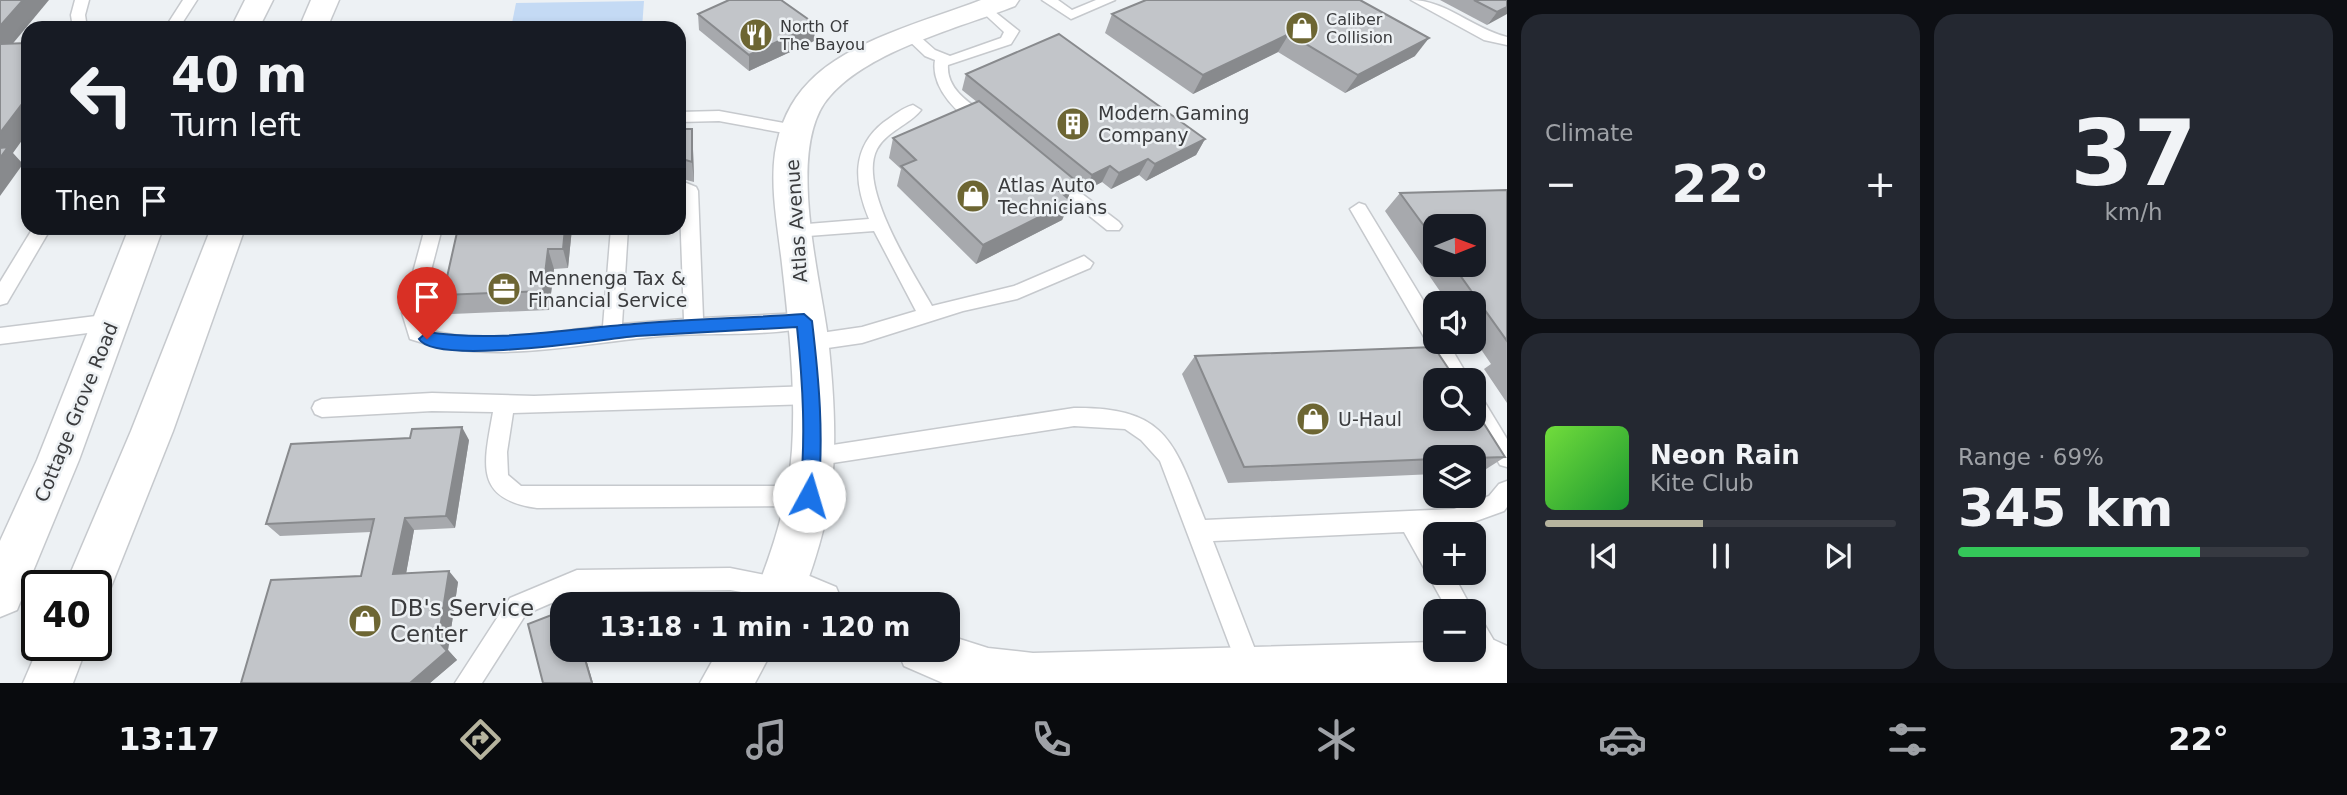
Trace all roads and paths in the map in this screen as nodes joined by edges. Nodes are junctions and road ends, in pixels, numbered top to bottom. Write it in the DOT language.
graph roads {
  1 [pos="82,0"];
  2 [pos="190,0"];
  3 [pos="259,0"];
  4 [pos="325,0"];
  5 [pos="1049,0"];
  6 [pos="1108,0"];
  7 [pos="1418,0"];
  8 [pos="995,4"];
  9 [pos="79,21"];
  10 [pos="176,21"];
  11 [pos="248,21"];
  12 [pos="316,21"];
  13 [pos="912,37"];
  14 [pos="1507,41"];
  15 [pos="942,59"];
  16 [pos="914,110"];
  17 [pos="686,117"];
  18 [pos="795,130"];
  19 [pos="998,133"];
  20 [pos="1038,166"];
  21 [pos="686,189"];
  22 [pos="1359,209"];
  23 [pos="882,224"];
  24 [pos="1113,226"];
  25 [pos="795,232"];
  26 [pos="38,235"];
  27 [pos="143,235"];
  28 [pos="225,235"];
  29 [pos="431,235"];
  30 [pos="619,235"];
  31 [pos="1084,263"];
  32 [pos="0,298"];
  33 [pos="927,315"];
  34 [pos="1423,317"];
  35 [pos="112,322"];
  36 [pos="694,327"];
  37 [pos="806,332"];
  38 [pos="612,333"];
  39 [pos="0,336"];
  40 [pos="813,395"];
  41 [pos="505,403"];
  42 [pos="322,408"];
  43 [pos="1486,422"];
  44 [pos="813,457"];
  45 [pos="1507,458"];
  46 [pos="1507,491"];
  47 [pos="809,496"];
  48 [pos="1411,522"];
  49 [pos="1197,531"];
  50 [pos="1423,544"];
  51 [pos="95,570"];
  52 [pos="550,592"];
  53 [pos="551,592"];
  54 [pos="770,592"];
  55 [pos="793,592"];
  56 [pos="0,594"];
  57 [pos="1491,655"];
  58 [pos="57,661"];
  59 [pos="740,662"];
  60 [pos="949,667"];
  61 [pos="1251,670"];
  62 [pos="1190,678"];
  63 [pos="48,683"];
  64 [pos="467,683"];
  65 [pos="725,683"];
  1 -- 9 [label="lane"];
  2 -- 10 [label="lane"];
  3 -- 11 [label="street"];
  4 -- 12 [label="street"];
  5 -- 6 [label="lane"];
  7 -- 14 [label="lane"];
  8 -- 13 [label="street, Atlas Avenue"];
  8 -- 15 [label="lane"];
  13 -- 15 [label="lane"];
  13 -- 18 [label="street, Atlas Avenue"];
  15 -- 19 [label="lane"];
  16 -- 23 [label="lane"];
  17 -- 18 [label="lane"];
  18 -- 25 [label="street, Atlas Avenue"];
  20 -- 24 [label="lane"];
  21 -- 36 [label="lane"];
  22 -- 34 [label="lane"];
  23 -- 25 [label="lane"];
  23 -- 33 [label="lane"];
  25 -- 37 [label="street, Atlas Avenue"];
  26 -- 32 [label="lane"];
  27 -- 35 [label="street, Cottage Grove Road"];
  28 -- 51 [label="street"];
  29 -- 38 [label="lane"];
  30 -- 38 [label="lane"];
  31 -- 33 [label="lane"];
  33 -- 37 [label="lane"];
  35 -- 39 [label="lane"];
  35 -- 56 [label="street, Cottage Grove Road"];
  36 -- 37 [label="lane"];
  36 -- 38 [label="lane"];
  37 -- 40 [label="street, Atlas Avenue"];
  40 -- 41 [label="lane"];
  40 -- 44 [label="street, Atlas Avenue"];
  41 -- 42 [label="lane"];
  41 -- 47 [label="lane"];
  43 -- 45 [label="lane"];
  44 -- 47 [label="street, Atlas Avenue"];
  44 -- 49 [label="lane"];
  46 -- 48 [label="lane"];
  47 -- 55 [label="street, Atlas Avenue"];
  48 -- 49 [label="lane"];
  48 -- 50 [label="lane"];
  49 -- 61 [label="lane"];
  52 -- 64 [label="lane"];
  53 -- 54 [label="lane"];
  57 -- 61 [label="street"];
  58 -- 63 [label="street"];
  59 -- 65 [label="street"];
  60 -- 62 [label="street"];
  61 -- 62 [label="street"];
}
